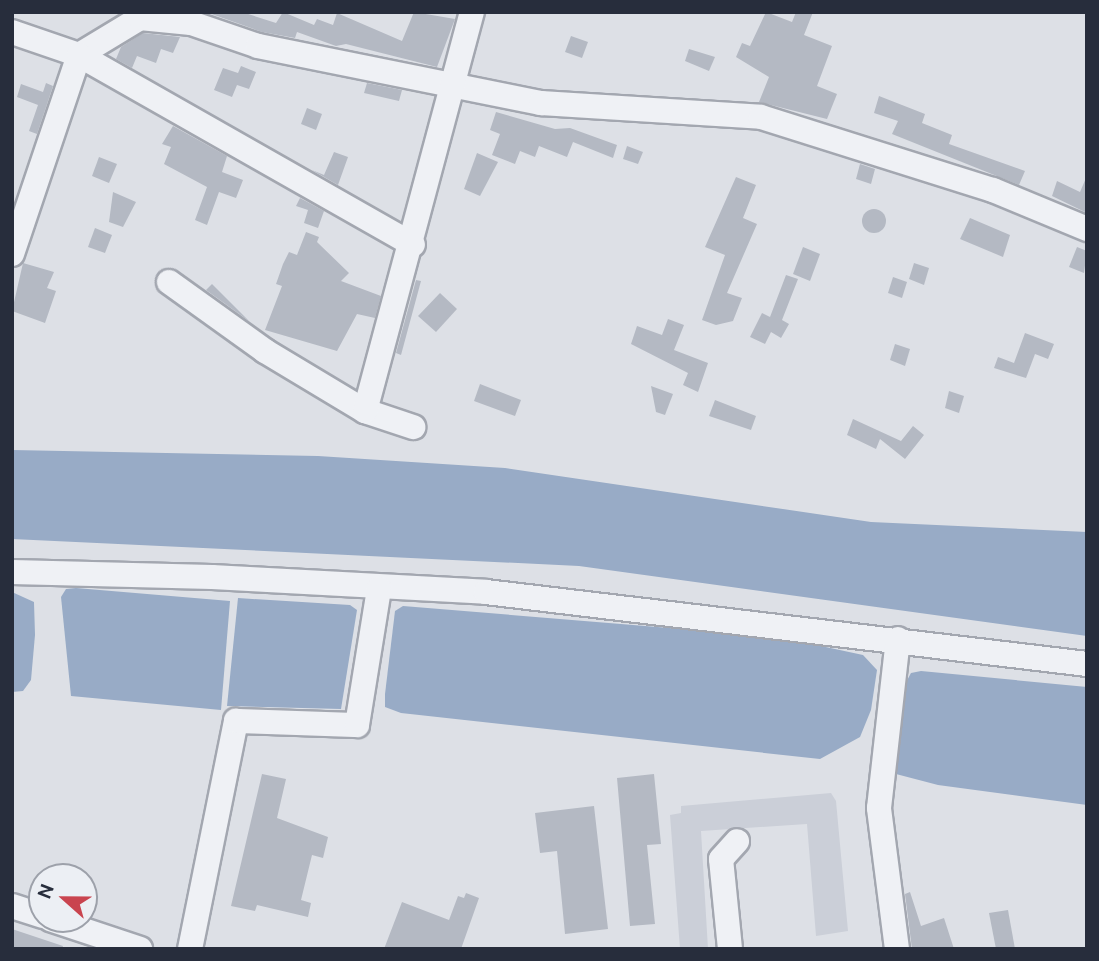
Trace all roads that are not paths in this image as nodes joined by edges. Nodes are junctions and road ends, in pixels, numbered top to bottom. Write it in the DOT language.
graph roads {
  1 [pos="472,12"];
  2 [pos="12,32"];
  3 [pos="79,55"];
  4 [pos="451,83"];
  5 [pos="1087,229"];
  6 [pos="413,245"];
  7 [pos="12,254"];
  8 [pos="169,282"];
  9 [pos="365,411"];
  10 [pos="413,427"];
  11 [pos="12,572"];
  12 [pos="379,589"];
  13 [pos="898,639"];
  14 [pos="1087,664"];
  15 [pos="737,841"];
  16 [pos="92,933"];
  17 [pos="141,949"];
  18 [pos="190,949"];
  19 [pos="730,949"];
  20 [pos="897,949"];
  1 -- 4 [label="street"];
  2 -- 3 [label="street"];
  3 -- 4 [label="street"];
  3 -- 6 [label="street"];
  3 -- 7 [label="street"];
  4 -- 5 [label="street"];
  4 -- 6 [label="street"];
  6 -- 9 [label="street"];
  8 -- 9 [label="street"];
  9 -- 10 [label="street"];
  11 -- 12 [label="street"];
  12 -- 13 [label="street"];
  12 -- 18 [label="street"];
  13 -- 14 [label="street"];
  13 -- 20 [label="street"];
  15 -- 19 [label="street"];
  16 -- 17 [label="street"];
}
